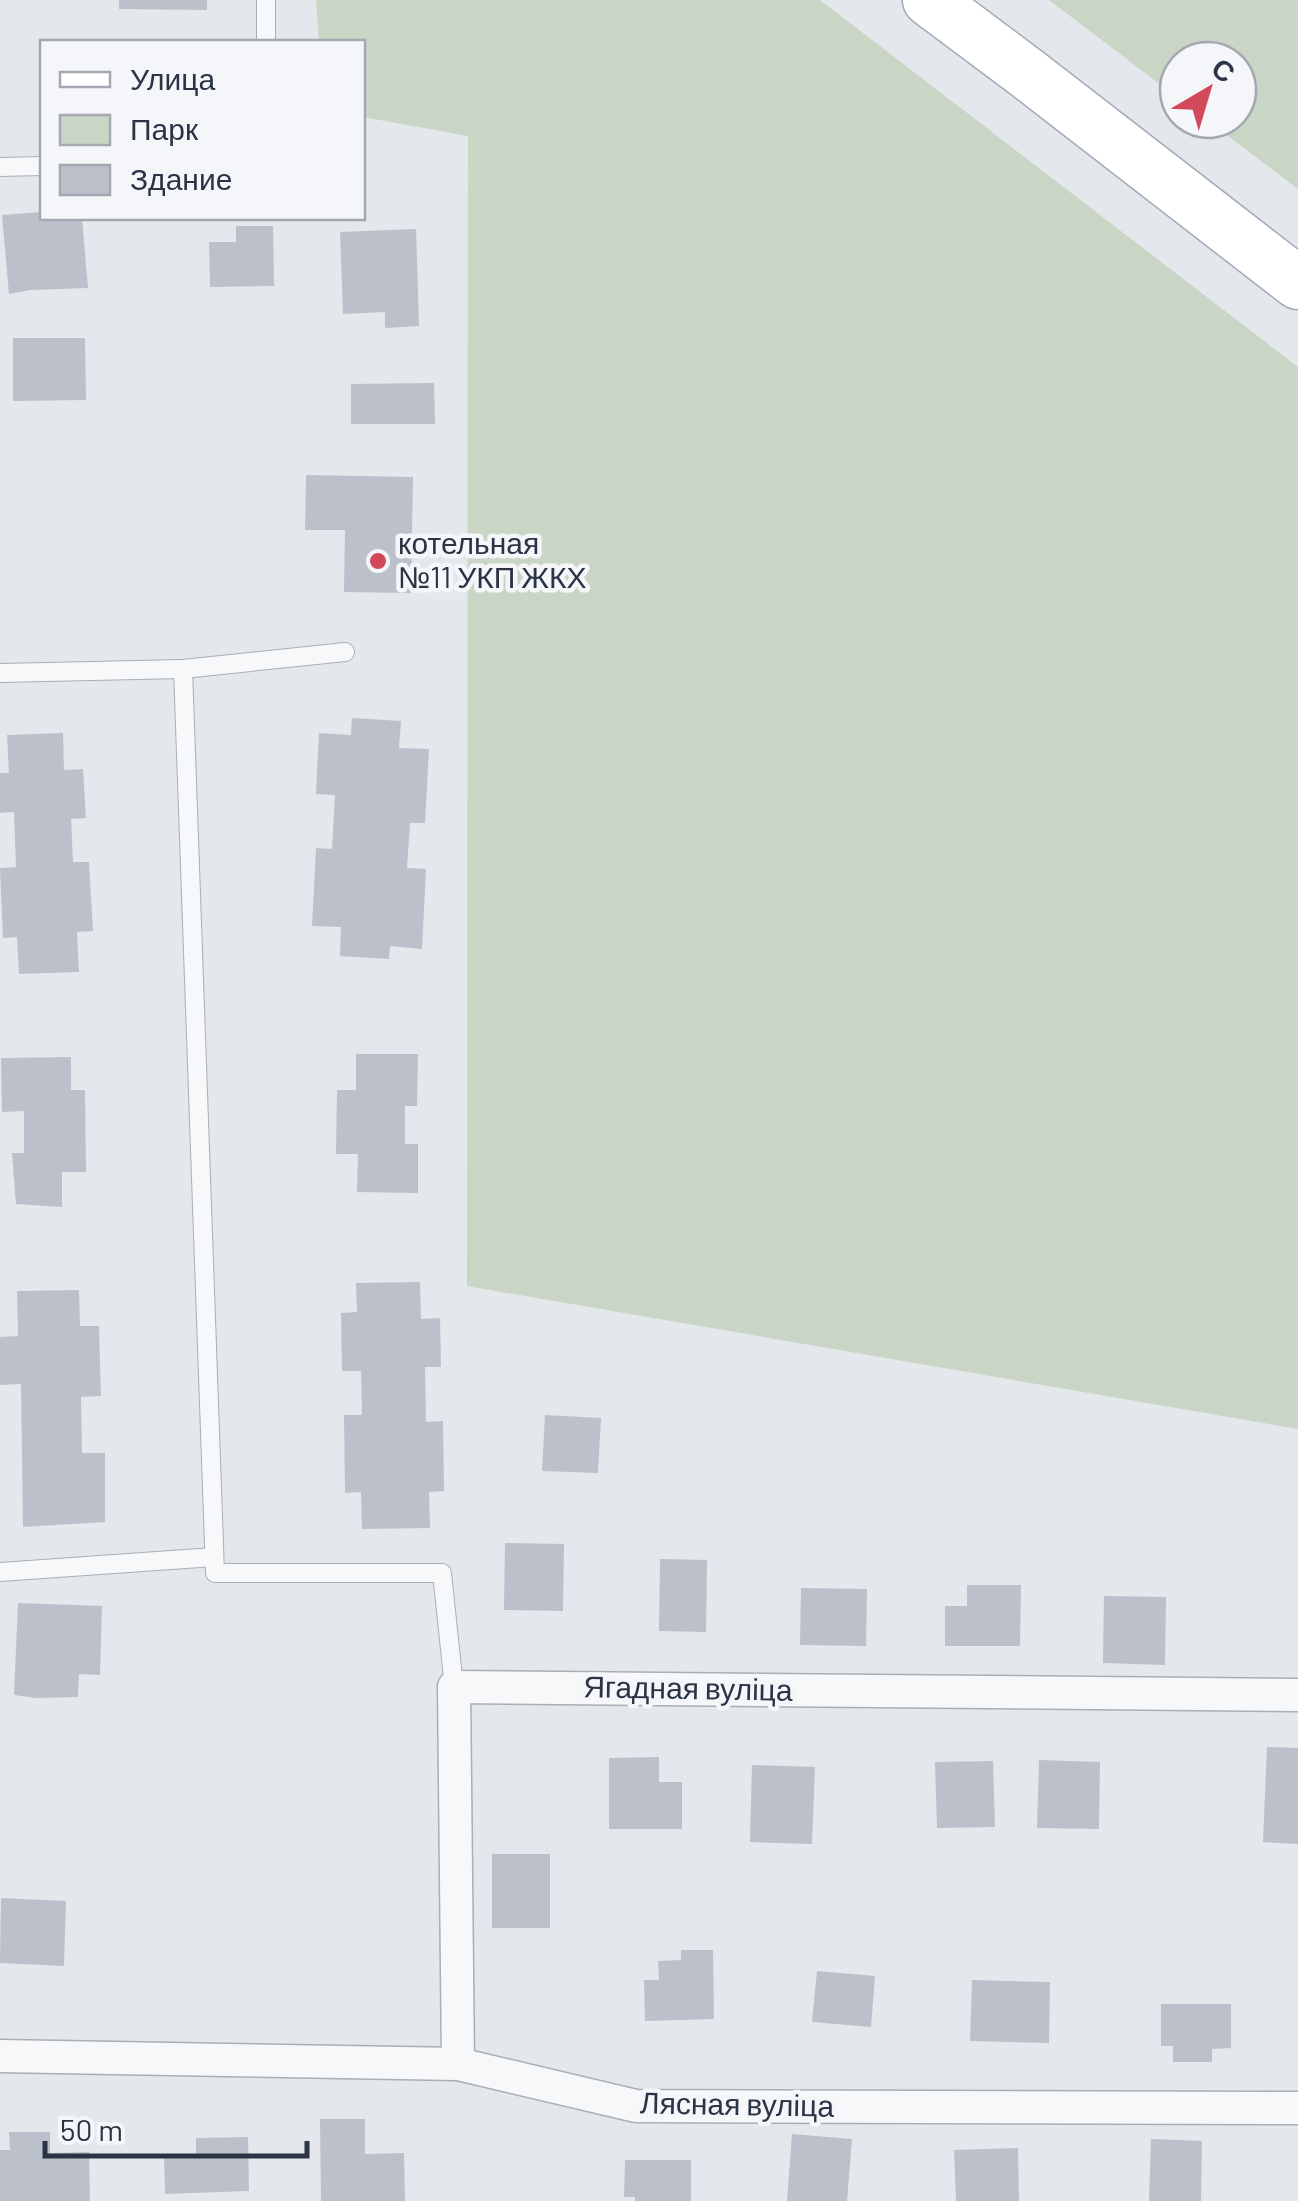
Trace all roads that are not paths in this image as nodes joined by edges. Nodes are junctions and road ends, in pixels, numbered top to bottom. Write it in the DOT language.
graph roads {
  1 [pos="266,0"];
  2 [pos="929,0"];
  3 [pos="266,40"];
  4 [pos="40,166"];
  5 [pos="0,167"];
  6 [pos="1298,284"];
  7 [pos="345,652"];
  8 [pos="183,669"];
  9 [pos="0,673"];
  10 [pos="214,1557"];
  11 [pos="0,1572"];
  12 [pos="454,1687"];
  13 [pos="1298,1695"];
  14 [pos="0,2056"];
  15 [pos="458,2064"];
  16 [pos="1298,2108"];
  1 -- 3 [label="lane"];
  2 -- 6 [label="main road"];
  4 -- 5 [label="lane"];
  7 -- 8 [label="lane"];
  8 -- 9 [label="lane"];
  8 -- 10 [label="lane"];
  10 -- 11 [label="lane"];
  10 -- 12 [label="lane"];
  12 -- 13 [label="street, Ягадная вуліца"];
  12 -- 15 [label="street"];
  14 -- 15 [label="street, Лясная вуліца"];
  15 -- 16 [label="street, Лясная вуліца"];
}
